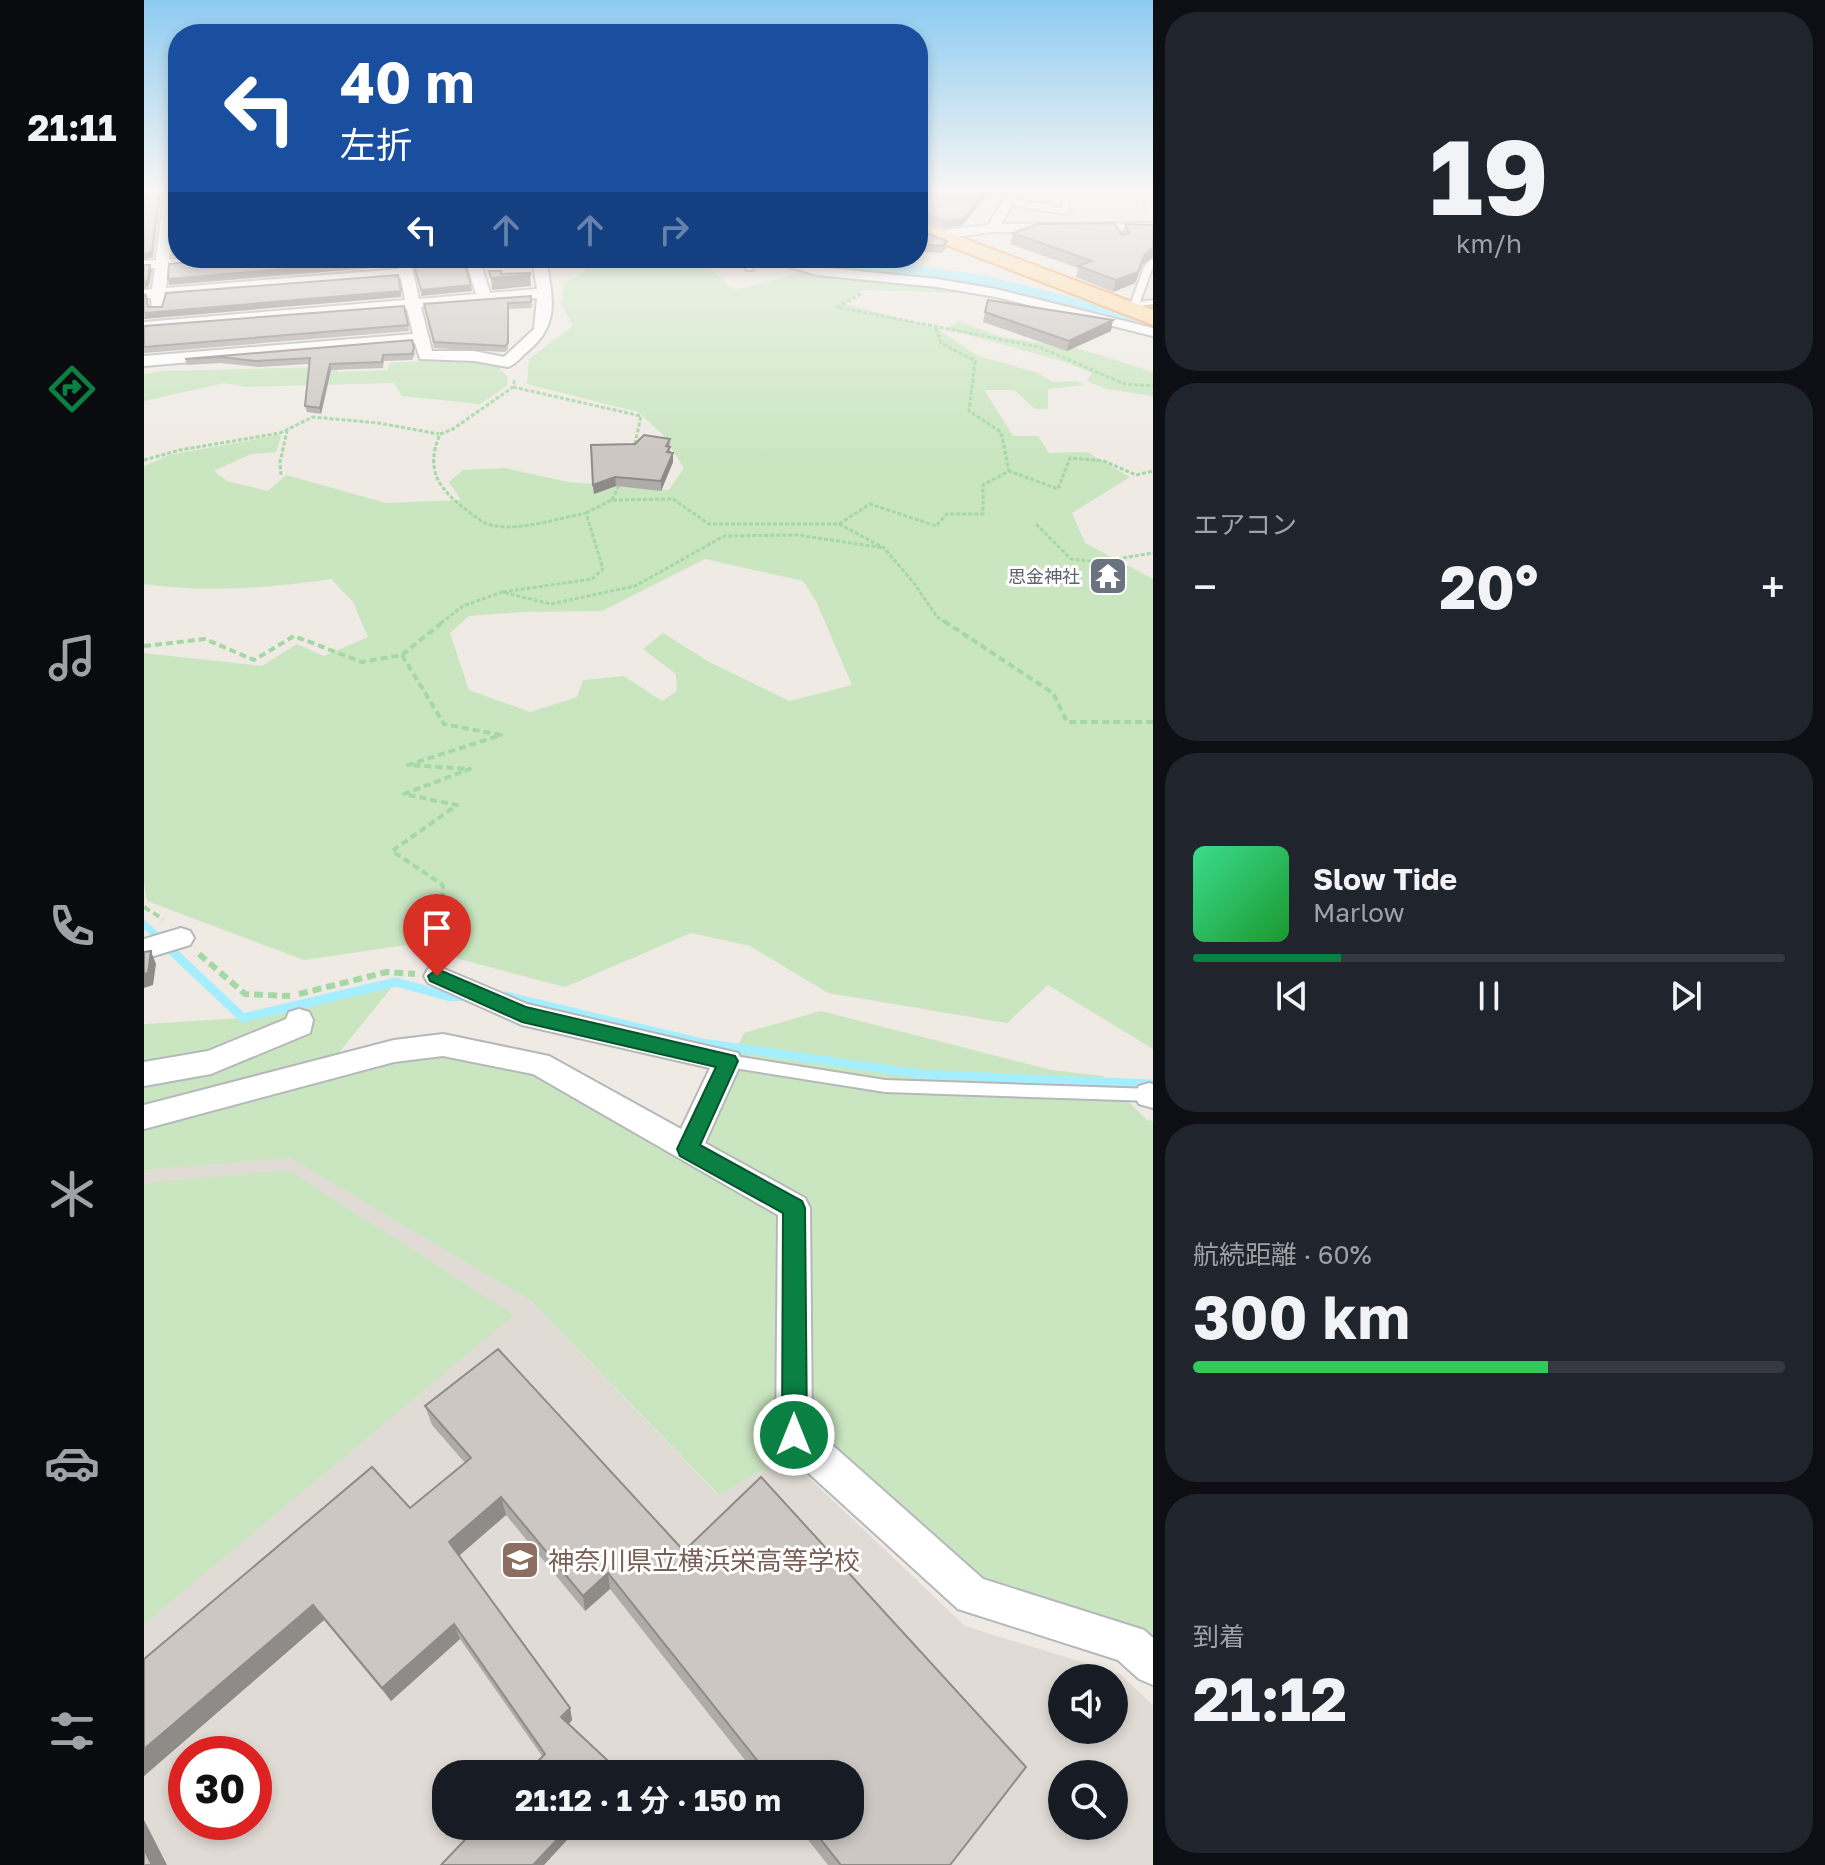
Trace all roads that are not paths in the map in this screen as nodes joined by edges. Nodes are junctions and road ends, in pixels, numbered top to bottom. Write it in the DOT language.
graph roads {
  1 [pos="282,279"];
  2 [pos="407,279"];
  3 [pos="478,279"];
  4 [pos="542,279"];
  5 [pos="895,279"];
  6 [pos="1056,279"];
  7 [pos="1145,279"];
  8 [pos="151,293"];
  9 [pos="544,293"];
  10 [pos="484,298"];
  11 [pos="1153,302"];
  12 [pos="412,304"];
  13 [pos="1138,310"];
  14 [pos="1153,332"];
  15 [pos="418,338"];
  16 [pos="150,343"];
  17 [pos="180,938"];
  18 [pos="144,949"];
  19 [pos="446,980"];
  20 [pos="299,1020"];
  21 [pos="728,1061"];
  22 [pos="144,1074"];
  23 [pos="1152,1095"];
  24 [pos="144,1117"];
  25 [pos="687,1149"];
  26 [pos="1153,1665"];
  1 -- 8 [label="street"];
  2 -- 12 [label="street"];
  3 -- 10 [label="street"];
  4 -- 9 [label="street"];
  5 -- 14 [label="street"];
  6 -- 13 [label="main road"];
  7 -- 13 [label="lane"];
  8 -- 16 [label="street"];
  9 -- 10 [label="street"];
  9 -- 15 [label="street"];
  10 -- 12 [label="street"];
  11 -- 13 [label="lane"];
  12 -- 15 [label="street"];
  12 -- 16 [label="street"];
  15 -- 16 [label="street"];
  17 -- 18 [label="street"];
  19 -- 21 [label="street"];
  20 -- 22 [label="street"];
  21 -- 23 [label="lane"];
  21 -- 25 [label="street"];
  24 -- 25 [label="street"];
  25 -- 26 [label="street"];
}
